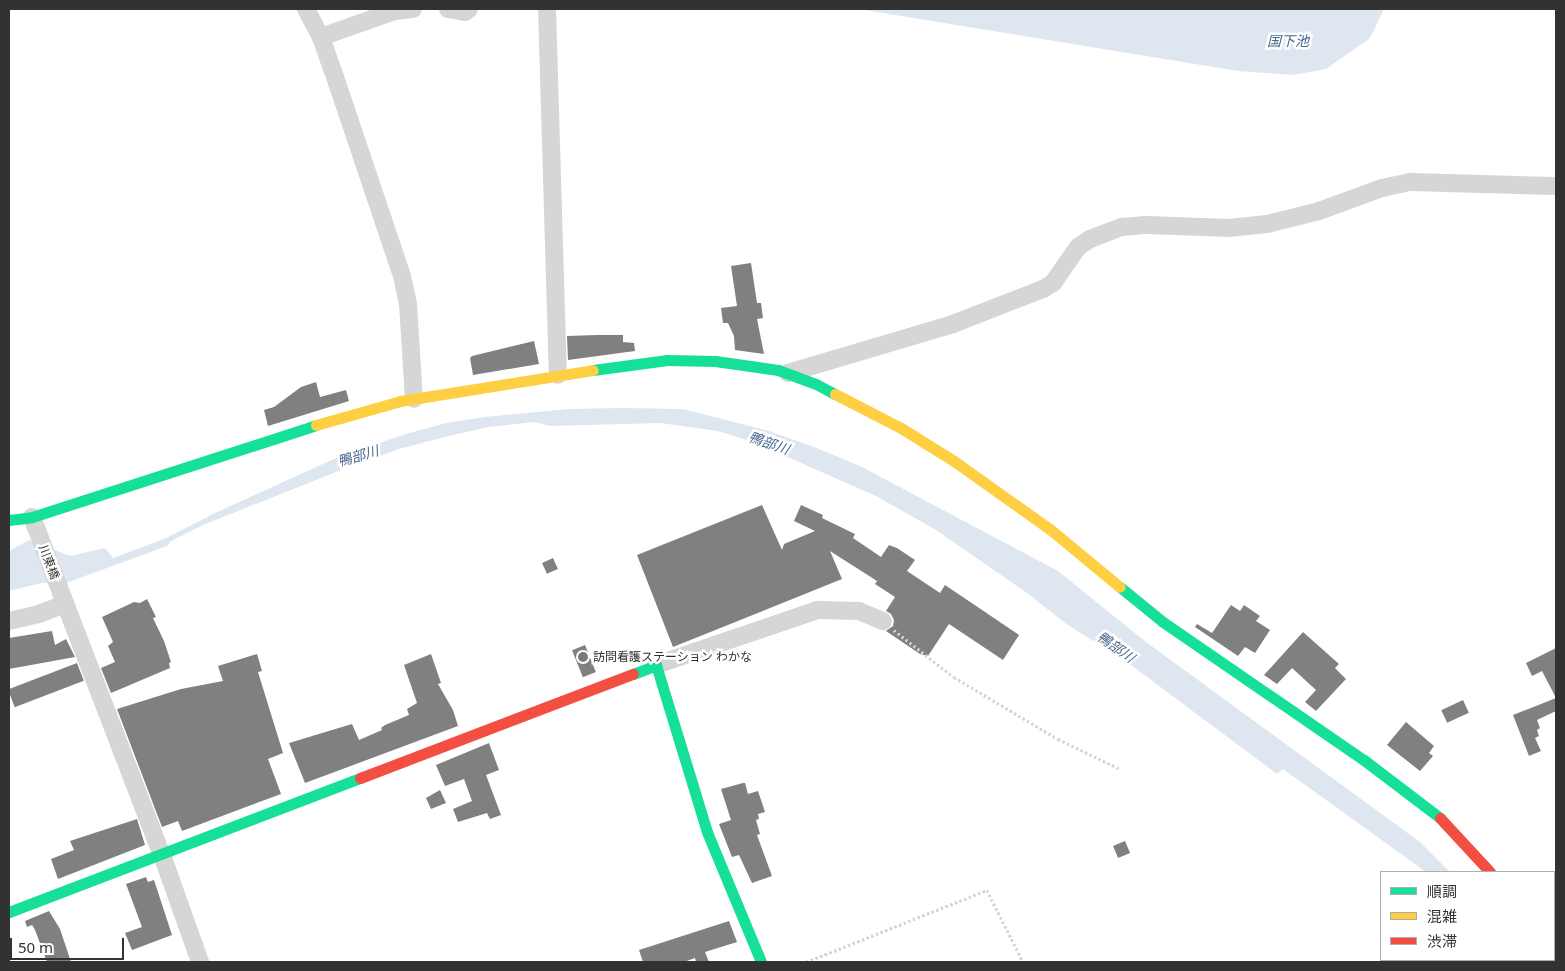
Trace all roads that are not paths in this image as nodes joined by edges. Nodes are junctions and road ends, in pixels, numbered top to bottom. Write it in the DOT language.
graph roads {
  1 [pos="306,9"];
  2 [pos="413,9"];
  3 [pos="448,9"];
  4 [pos="469,9"];
  5 [pos="547,9"];
  6 [pos="321,37"];
  7 [pos="1556,186"];
  8 [pos="788,373"];
  9 [pos="558,375"];
  10 [pos="414,399"];
  11 [pos="9,520"];
  12 [pos="34,523"];
  13 [pos="63,600"];
  14 [pos="9,621"];
  15 [pos="883,621"];
  16 [pos="656,665"];
  17 [pos="162,855"];
  18 [pos="1489,871"];
  19 [pos="9,912"];
  20 [pos="200,962"];
  21 [pos="761,962"];
  1 -- 6 [label="street"];
  2 -- 6 [label="street"];
  3 -- 4 [label="street"];
  5 -- 9 [label="street"];
  6 -- 10 [label="street"];
  7 -- 8 [label="street"];
  8 -- 9 [label="street"];
  8 -- 18 [label="street"];
  9 -- 10 [label="street"];
  10 -- 12 [label="street"];
  11 -- 12 [label="street"];
  12 -- 13 [label="street, 川東橋"];
  13 -- 14 [label="street"];
  13 -- 17 [label="street, 川東橋"];
  15 -- 16 [label="street"];
  16 -- 17 [label="street"];
  16 -- 21 [label="street"];
  17 -- 19 [label="street"];
  17 -- 20 [label="street, 川東橋"];
}
